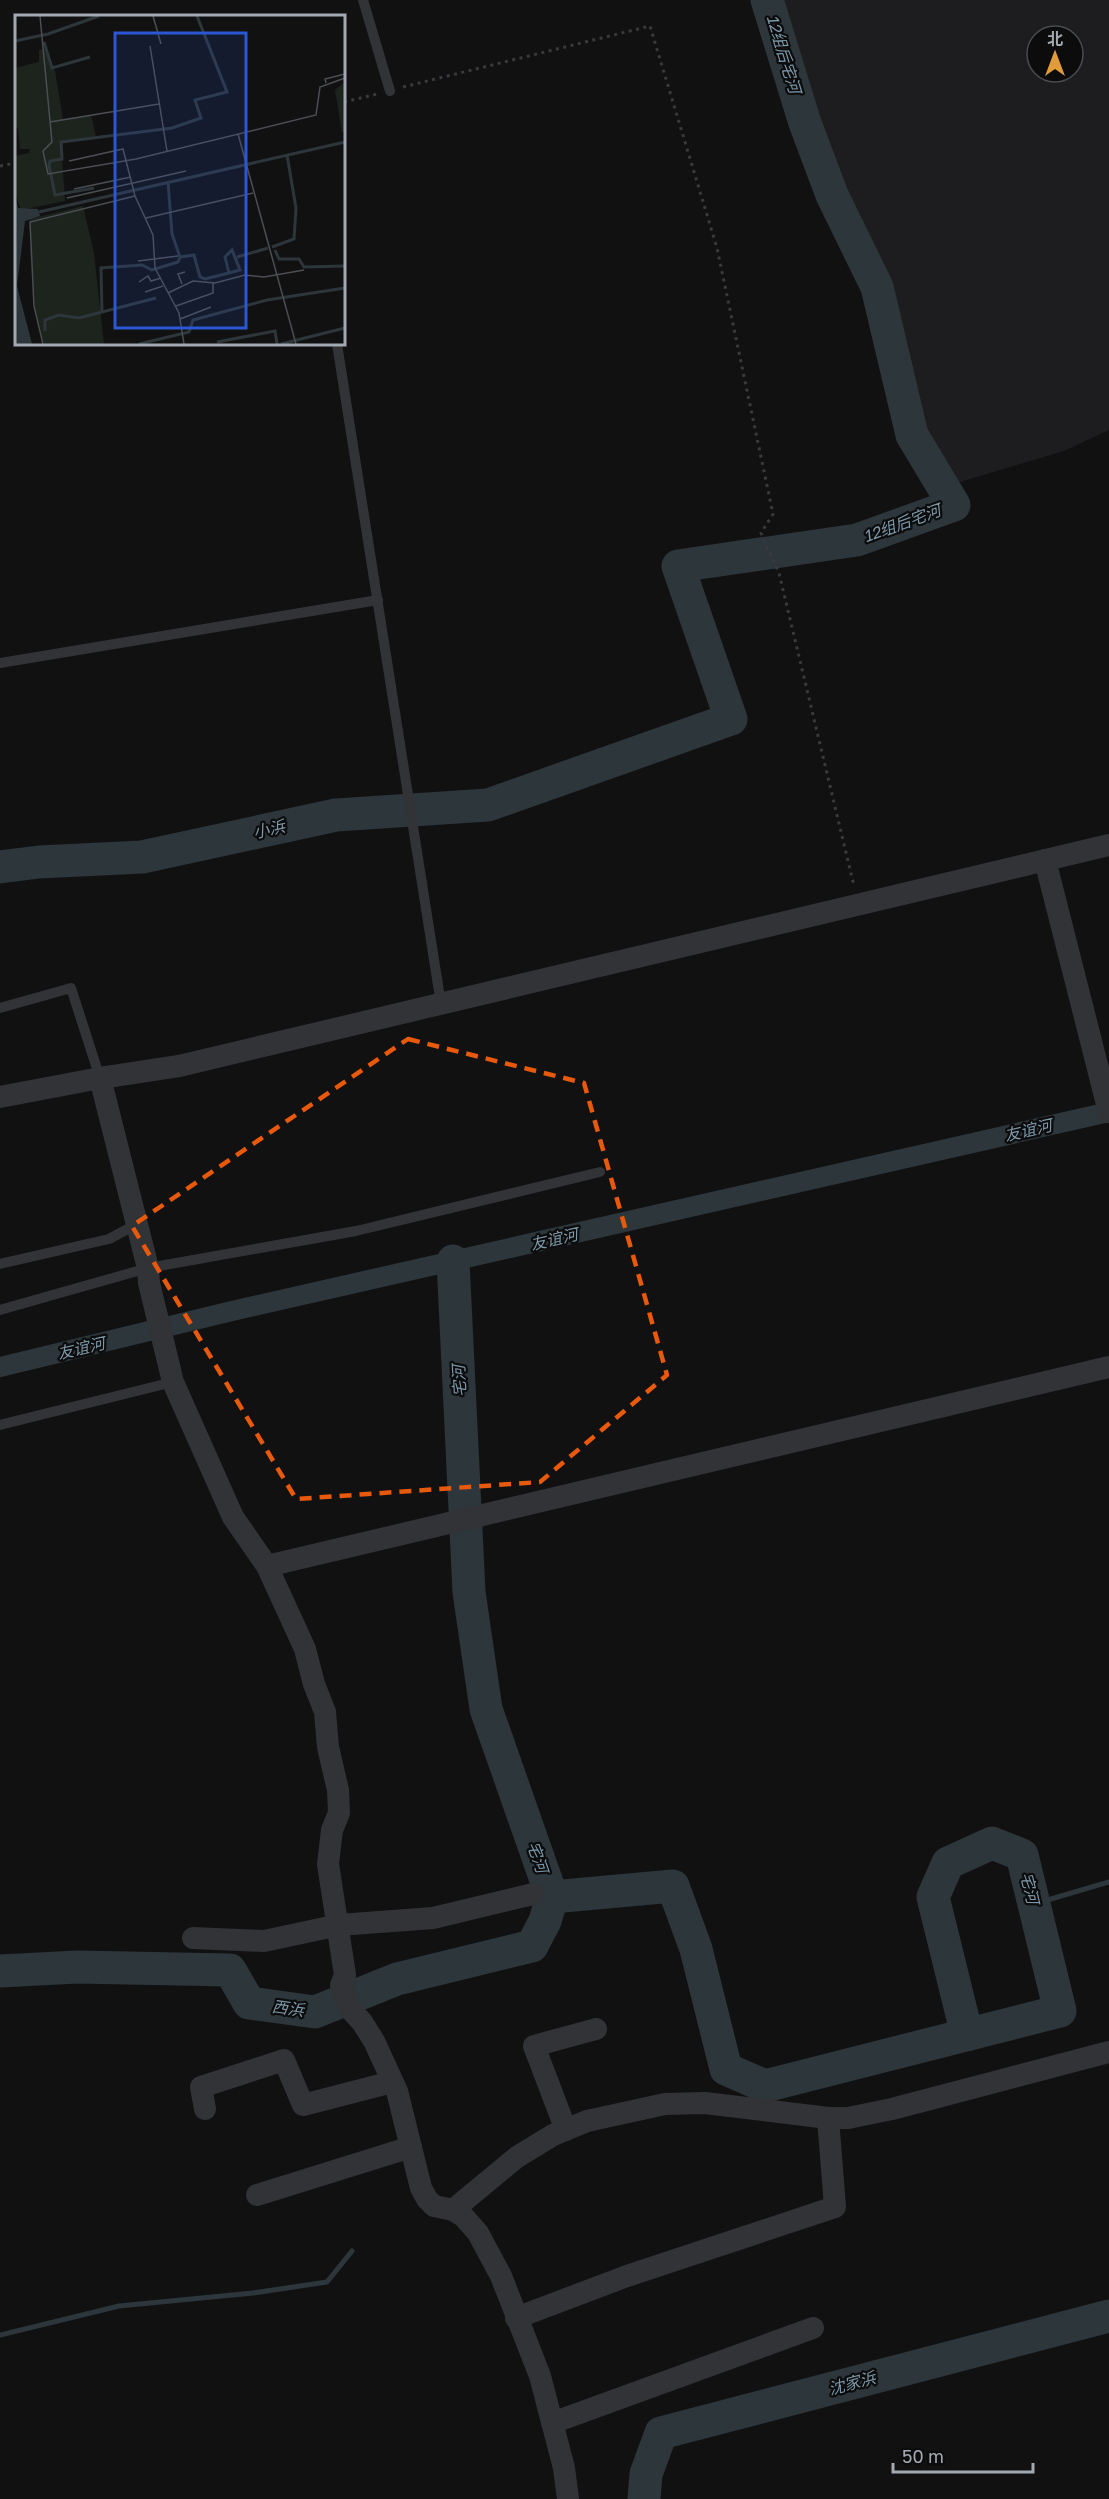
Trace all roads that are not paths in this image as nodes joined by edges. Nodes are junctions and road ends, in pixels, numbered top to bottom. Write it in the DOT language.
graph roads {
  1 [pos="363,0"];
  2 [pos="390,90"];
  3 [pos="338,345"];
  4 [pos="378,600"];
  5 [pos="0,663"];
  6 [pos="1109,845"];
  7 [pos="1045,860"];
  8 [pos="441,1004"];
  9 [pos="0,1008"];
  10 [pos="100,1078"];
  11 [pos="0,1097"];
  12 [pos="1109,1112"];
  13 [pos="600,1172"];
  14 [pos="137,1224"];
  15 [pos="0,1264"];
  16 [pos="148,1275"];
  17 [pos="0,1310"];
  18 [pos="1109,1367"];
  19 [pos="173,1382"];
  20 [pos="0,1425"];
  21 [pos="267,1566"];
  22 [pos="533,1894"];
  23 [pos="339,1925"];
  24 [pos="193,1938"];
  25 [pos="596,2029"];
  26 [pos="1109,2052"];
  27 [pos="392,2082"];
  28 [pos="205,2109"];
  29 [pos="828,2118"];
  30 [pos="566,2130"];
  31 [pos="411,2147"];
  32 [pos="257,2195"];
  33 [pos="453,2210"];
  34 [pos="516,2318"];
  35 [pos="813,2328"];
  36 [pos="552,2423"];
  37 [pos="568,2499"];
  1 -- 2 [label="lane"];
  3 -- 4 [label="lane"];
  4 -- 5 [label="lane"];
  4 -- 8 [label="lane"];
  6 -- 7 [label="street"];
  7 -- 8 [label="street"];
  7 -- 12 [label="street"];
  8 -- 10 [label="street"];
  9 -- 10 [label="lane"];
  10 -- 11 [label="street"];
  10 -- 14 [label="street"];
  13 -- 16 [label="lane"];
  14 -- 15 [label="lane"];
  14 -- 16 [label="street"];
  16 -- 17 [label="lane"];
  16 -- 19 [label="street"];
  18 -- 21 [label="street"];
  19 -- 20 [label="lane"];
  19 -- 21 [label="street"];
  21 -- 23 [label="street"];
  22 -- 23 [label="street"];
  23 -- 24 [label="street"];
  23 -- 27 [label="street"];
  25 -- 30 [label="street"];
  26 -- 29 [label="street"];
  27 -- 28 [label="street"];
  27 -- 31 [label="street"];
  29 -- 30 [label="street"];
  29 -- 34 [label="street"];
  30 -- 33 [label="street"];
  31 -- 32 [label="street"];
  31 -- 33 [label="street"];
  33 -- 34 [label="street"];
  34 -- 36 [label="street"];
  35 -- 36 [label="street"];
  36 -- 37 [label="street"];
}
